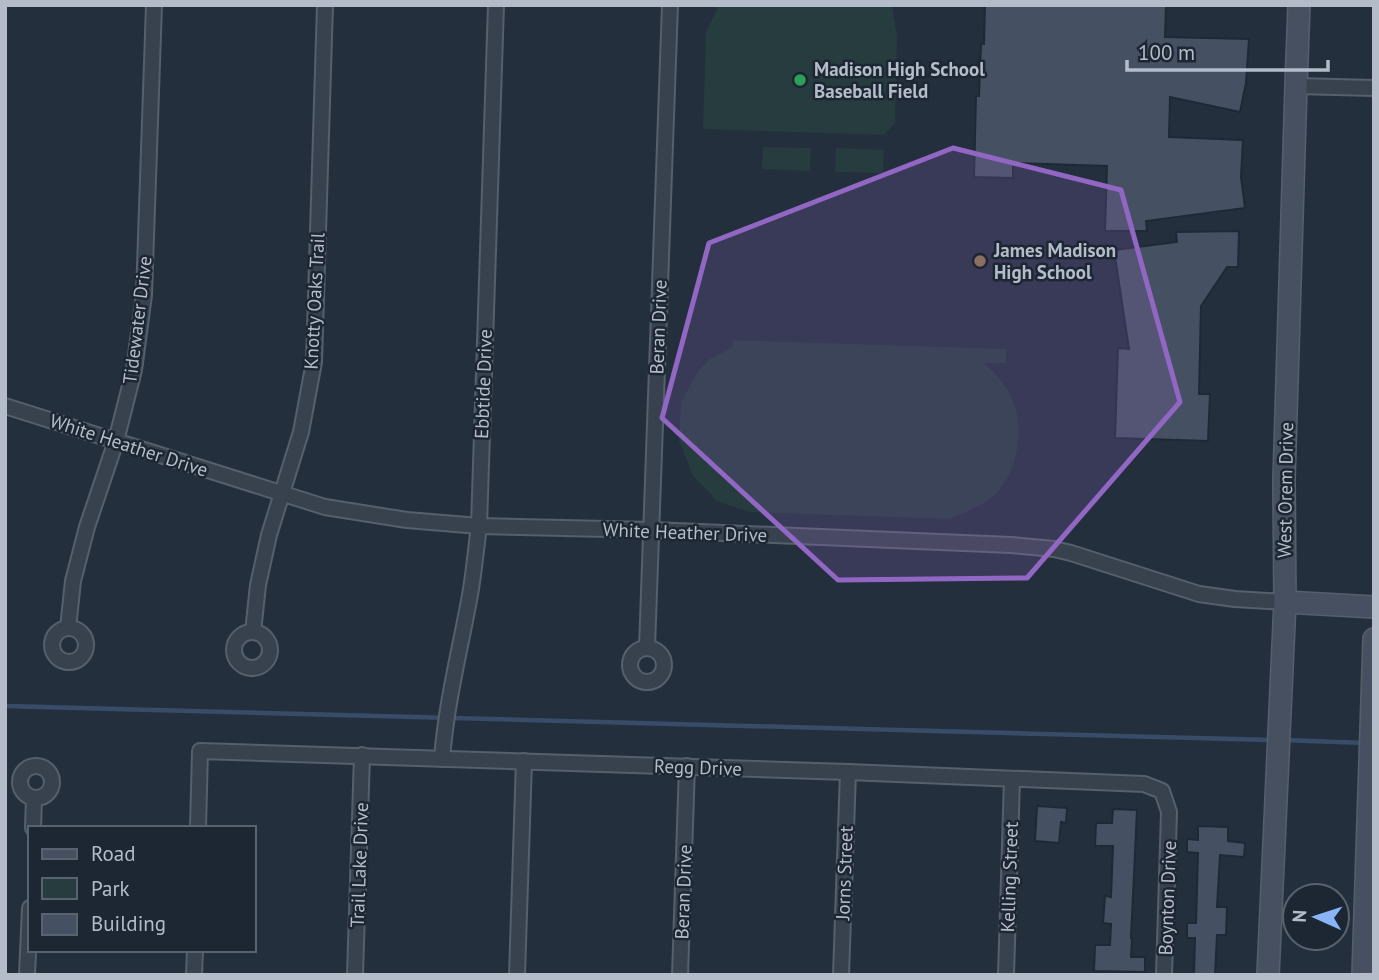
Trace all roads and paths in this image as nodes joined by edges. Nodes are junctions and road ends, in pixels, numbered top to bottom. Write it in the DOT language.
graph roads {
  1 [pos="154,5"];
  2 [pos="325,5"];
  3 [pos="496,5"];
  4 [pos="670,5"];
  5 [pos="1299,5"];
  6 [pos="1296,86"];
  7 [pos="1374,88"];
  8 [pos="5,406"];
  9 [pos="116,441"];
  10 [pos="281,493"];
  11 [pos="479,526"];
  12 [pos="652,530"];
  13 [pos="1285,602"];
  14 [pos="1374,607"];
  15 [pos="68,628"];
  16 [pos="253,632"];
  17 [pos="1374,639"];
  18 [pos="648,648"];
  19 [pos="362,755"];
  20 [pos="442,759"];
  21 [pos="524,761"];
  22 [pos="687,766"];
  23 [pos="848,772"];
  24 [pos="1012,779"];
  25 [pos="34,798"];
  26 [pos="1169,821"];
  27 [pos="33,826"];
  28 [pos="198,826"];
  29 [pos="1369,929"];
  30 [pos="28,952"];
  31 [pos="195,952"];
  32 [pos="27,975"];
  33 [pos="194,975"];
  34 [pos="355,975"];
  35 [pos="517,975"];
  36 [pos="680,975"];
  37 [pos="841,975"];
  38 [pos="1006,975"];
  39 [pos="1164,975"];
  40 [pos="1268,975"];
  41 [pos="1363,975"];
  1 -- 9 [label="street, Tidewater Drive"];
  2 -- 10 [label="street, Knotty Oaks Trail"];
  3 -- 11 [label="street, Ebbtide Drive"];
  4 -- 12 [label="street, Beran Drive"];
  5 -- 6 [label="main road, West Orem Drive"];
  6 -- 7 [label="street"];
  6 -- 13 [label="main road, West Orem Drive"];
  8 -- 9 [label="street, White Heather Drive"];
  9 -- 10 [label="street, White Heather Drive"];
  9 -- 15 [label="street, Tidewater Drive"];
  10 -- 11 [label="street, White Heather Drive"];
  10 -- 16 [label="street, Knotty Oaks Trail"];
  11 -- 12 [label="street, White Heather Drive"];
  11 -- 20 [label="street, Ebbtide Drive"];
  12 -- 13 [label="street, White Heather Drive"];
  12 -- 18 [label="street, Beran Drive"];
  13 -- 14 [label="main road, White Heather Drive"];
  13 -- 40 [label="main road, West Orem Drive"];
  17 -- 29 [label="main road"];
  19 -- 20 [label="street, Regg Drive"];
  19 -- 28 [label="street, Regg Drive"];
  19 -- 34 [label="street, Trail Lake Drive"];
  20 -- 21 [label="street, Regg Drive"];
  21 -- 22 [label="street, Regg Drive"];
  21 -- 35 [label="street"];
  22 -- 23 [label="street, Regg Drive"];
  22 -- 36 [label="street, Beran Drive"];
  23 -- 24 [label="street, Regg Drive"];
  23 -- 37 [label="street, Jorns Street"];
  24 -- 26 [label="street, Regg Drive"];
  24 -- 38 [label="street, Kelling Street"];
  25 -- 27 [label="street"];
  26 -- 39 [label="street, Boynton Drive"];
  29 -- 41 [label="main road"];
  30 -- 32 [label="street"];
  31 -- 33 [label="street"];
}
